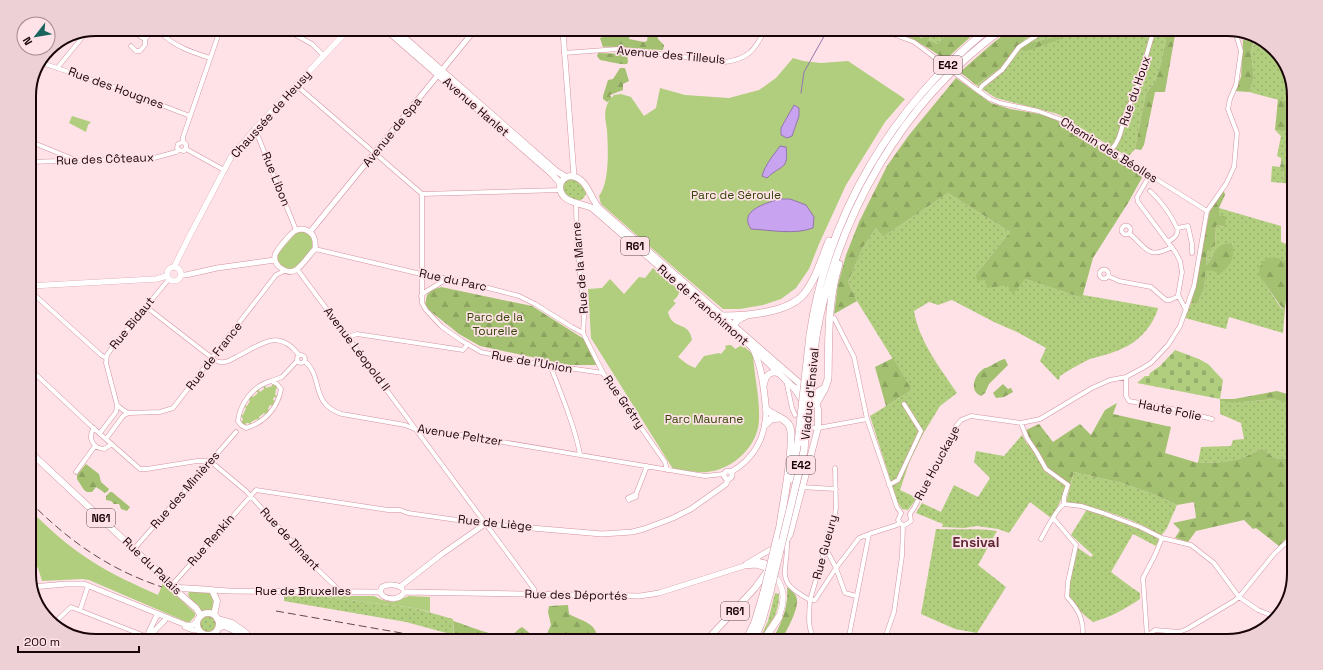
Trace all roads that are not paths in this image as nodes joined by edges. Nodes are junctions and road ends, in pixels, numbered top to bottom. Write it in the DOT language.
graph roads {
  1 [pos="140,36"];
  2 [pos="148,36"];
  3 [pos="164,36"];
  4 [pos="218,36"];
  5 [pos="297,36"];
  6 [pos="342,36"];
  7 [pos="394,36"];
  8 [pos="402,36"];
  9 [pos="470,36"];
  10 [pos="563,36"];
  11 [pos="762,36"];
  12 [pos="898,36"];
  13 [pos="980,36"];
  14 [pos="994,36"];
  15 [pos="1036,36"];
  16 [pos="1152,36"];
  17 [pos="1237,37"];
  18 [pos="82,38"];
  19 [pos="145,38"];
  20 [pos="131,46"];
  21 [pos="564,53"];
  22 [pos="324,55"];
  23 [pos="210,58"];
  24 [pos="45,64"];
  25 [pos="58,67"];
  26 [pos="440,73"];
  27 [pos="951,74"];
  28 [pos="296,85"];
  29 [pos="978,91"];
  30 [pos="912,104"];
  31 [pos="190,116"];
  32 [pos="255,129"];
  33 [pos="183,142"];
  34 [pos="36,144"];
  35 [pos="186,149"];
  36 [pos="1110,150"];
  37 [pos="177,151"];
  38 [pos="374,153"];
  39 [pos="76,160"];
  40 [pos="36,162"];
  41 [pos="224,170"];
  42 [pos="1150,175"];
  43 [pos="574,176"];
  44 [pos="566,177"];
  45 [pos="560,183"];
  46 [pos="561,190"];
  47 [pos="1150,191"];
  48 [pos="589,193"];
  49 [pos="422,194"];
  50 [pos="578,204"];
  51 [pos="1207,211"];
  52 [pos="1177,228"];
  53 [pos="296,230"];
  54 [pos="310,232"];
  55 [pos="1129,233"];
  56 [pos="1168,242"];
  57 [pos="1172,247"];
  58 [pos="315,249"];
  59 [pos="1192,253"];
  60 [pos="275,260"];
  61 [pos="174,267"];
  62 [pos="297,269"];
  63 [pos="284,271"];
  64 [pos="421,274"];
  65 [pos="181,275"];
  66 [pos="1108,276"];
  67 [pos="168,277"];
  68 [pos="156,279"];
  69 [pos="447,279"];
  70 [pos="36,286"];
  71 [pos="161,288"];
  72 [pos="36,296"];
  73 [pos="421,296"];
  74 [pos="1179,296"];
  75 [pos="145,306"];
  76 [pos="1186,310"];
  77 [pos="748,314"];
  78 [pos="722,316"];
  79 [pos="834,318"];
  80 [pos="733,329"];
  81 [pos="583,333"];
  82 [pos="813,335"];
  83 [pos="348,338"];
  84 [pos="468,344"];
  85 [pos="753,348"];
  86 [pos="299,355"];
  87 [pos="106,358"];
  88 [pos="212,358"];
  89 [pos="297,361"];
  90 [pos="304,361"];
  91 [pos="768,364"];
  92 [pos="550,365"];
  93 [pos="778,365"];
  94 [pos="603,373"];
  95 [pos="779,373"];
  96 [pos="36,374"];
  97 [pos="762,376"];
  98 [pos="282,377"];
  99 [pos="1126,377"];
  100 [pos="271,381"];
  101 [pos="763,388"];
  102 [pos="825,388"];
  103 [pos="791,389"];
  104 [pos="281,390"];
  105 [pos="813,395"];
  106 [pos="817,402"];
  107 [pos="904,404"];
  108 [pos="118,405"];
  109 [pos="766,409"];
  110 [pos="128,413"];
  111 [pos="795,415"];
  112 [pos="779,418"];
  113 [pos="867,419"];
  114 [pos="1212,419"];
  115 [pos="238,421"];
  116 [pos="1021,423"];
  117 [pos="766,424"];
  118 [pos="804,427"];
  119 [pos="94,428"];
  120 [pos="246,428"];
  121 [pos="818,428"];
  122 [pos="417,430"];
  123 [pos="236,432"];
  124 [pos="100,434"];
  125 [pos="106,439"];
  126 [pos="112,444"];
  127 [pos="95,446"];
  128 [pos="580,454"];
  129 [pos="36,458"];
  130 [pos="210,461"];
  131 [pos="647,466"];
  132 [pos="834,468"];
  133 [pos="667,470"];
  134 [pos="76,472"];
  135 [pos="731,472"];
  136 [pos="724,474"];
  137 [pos="728,479"];
  138 [pos="889,484"];
  139 [pos="795,485"];
  140 [pos="803,487"];
  141 [pos="836,489"];
  142 [pos="636,494"];
  143 [pos="250,496"];
  144 [pos="1064,504"];
  145 [pos="901,513"];
  146 [pos="910,514"];
  147 [pos="1054,518"];
  148 [pos="485,524"];
  149 [pos="901,524"];
  150 [pos="780,526"];
  151 [pos="869,534"];
  152 [pos="1041,539"];
  153 [pos="1164,539"];
  154 [pos="787,541"];
  155 [pos="1287,542"];
  156 [pos="780,545"];
  157 [pos="825,547"];
  158 [pos="134,549"];
  159 [pos="754,560"];
  160 [pos="744,566"];
  161 [pos="758,566"];
  162 [pos="836,568"];
  163 [pos="769,569"];
  164 [pos="762,579"];
  165 [pos="330,583"];
  166 [pos="172,585"];
  167 [pos="88,586"];
  168 [pos="401,586"];
  169 [pos="37,587"];
  170 [pos="198,589"];
  171 [pos="212,590"];
  172 [pos="226,591"];
  173 [pos="325,591"];
  174 [pos="340,591"];
  175 [pos="380,592"];
  176 [pos="404,592"];
  177 [pos="767,592"];
  178 [pos="534,594"];
  179 [pos="856,596"];
  180 [pos="1239,597"];
  181 [pos="186,600"];
  182 [pos="813,600"];
  183 [pos="217,601"];
  184 [pos="142,608"];
  185 [pos="80,610"];
  186 [pos="1271,615"];
  187 [pos="157,616"];
  188 [pos="201,616"];
  189 [pos="216,617"];
  190 [pos="779,617"];
  191 [pos="57,620"];
  192 [pos="165,620"];
  193 [pos="197,622"];
  194 [pos="218,628"];
  195 [pos="198,630"];
  196 [pos="139,634"];
  197 [pos="150,634"];
  198 [pos="151,634"];
  199 [pos="204,634"];
  200 [pos="214,634"];
  201 [pos="242,634"];
  202 [pos="247,634"];
  203 [pos="712,634"];
  204 [pos="749,634"];
  205 [pos="756,634"];
  206 [pos="767,634"];
  207 [pos="770,634"];
  208 [pos="812,634"];
  209 [pos="849,634"];
  210 [pos="886,634"];
  211 [pos="1083,634"];
  212 [pos="1147,634"];
  213 [pos="1150,634"];
  1 -- 19 [label="street"];
  2 -- 19 [label="street"];
  3 -- 23 [label="street"];
  4 -- 23 [label="street"];
  5 -- 22 [label="street"];
  6 -- 22 [label="main road, Chaussée de Heusy"];
  7 -- 26 [label="main road, Avenue Hanlet"];
  8 -- 26 [label="main road, Avenue Hanlet"];
  9 -- 26 [label="street, Avenue de Spa"];
  10 -- 21 [label="street"];
  11 -- 21 [label="street, Avenue des Tilleuls"];
  12 -- 29 [label="street, Chemin des Béolles, bridge"];
  13 -- 30 [label="highway, E42"];
  14 -- 27 [label="highway, E42"];
  15 -- 29 [label="street"];
  16 -- 36 [label="street, Rue du Houx"];
  17 -- 51 [label="street"];
  18 -- 25 [label="street"];
  19 -- 20 [label="street"];
  21 -- 43 [label="street"];
  22 -- 28 [label="main road, Chaussée de Heusy"];
  23 -- 31 [label="street"];
  24 -- 25 [label="street, Rue des Hougnes"];
  25 -- 31 [label="street, Rue des Hougnes"];
  26 -- 38 [label="street, Avenue de Spa"];
  26 -- 44 [label="main road, Avenue Hanlet"];
  26 -- 45 [label="main road, Avenue Hanlet"];
  27 -- 82 [label="highway, E42"];
  27 -- 102 [label="highway"];
  28 -- 32 [label="main road, Chaussée de Heusy"];
  28 -- 38 [label="street"];
  29 -- 36 [label="street, Chemin des Béolles"];
  30 -- 77 [label="highway"];
  30 -- 82 [label="highway, E42"];
  31 -- 33 [label="street"];
  32 -- 41 [label="main road, Chaussée de Heusy"];
  32 -- 53 [label="street, Rue Libon"];
  33 -- 35 [label="street"];
  33 -- 37 [label="street"];
  34 -- 39 [label="street"];
  35 -- 37 [label="street"];
  35 -- 41 [label="street"];
  36 -- 42 [label="street, Chemin des Béolles"];
  37 -- 39 [label="street, Rue des Côteaux"];
  38 -- 49 [label="street"];
  38 -- 54 [label="street, Avenue de Spa"];
  39 -- 40 [label="street, Rue des Côteaux"];
  41 -- 61 [label="main road, Chaussée de Heusy"];
  42 -- 51 [label="street, Chemin des Béolles"];
  42 -- 56 [label="street"];
  43 -- 44 [label="main road"];
  43 -- 48 [label="main road, R61"];
  44 -- 45 [label="main road"];
  45 -- 46 [label="main road"];
  46 -- 49 [label="street"];
  46 -- 50 [label="main road, R61"];
  47 -- 52 [label="street"];
  48 -- 50 [label="main road"];
  48 -- 78 [label="main road, Rue de Franchimont / R61"];
  49 -- 64 [label="street"];
  50 -- 80 [label="main road, Rue de Franchimont / R61"];
  50 -- 81 [label="street, Rue de la Marne"];
  51 -- 76 [label="street, Rue Houckaye"];
  52 -- 56 [label="street"];
  52 -- 59 [label="street"];
  53 -- 54 [label="street"];
  53 -- 60 [label="street"];
  54 -- 58 [label="street"];
  55 -- 57 [label="street"];
  56 -- 57 [label="street"];
  57 -- 74 [label="street"];
  58 -- 62 [label="street"];
  58 -- 64 [label="street, Rue du Parc"];
  60 -- 63 [label="street"];
  60 -- 65 [label="street"];
  61 -- 65 [label="main road"];
  61 -- 67 [label="main road"];
  62 -- 63 [label="street"];
  62 -- 83 [label="street, Avenue Léopold II"];
  63 -- 88 [label="street, Rue de France"];
  64 -- 69 [label="street, Rue du Parc"];
  64 -- 73 [label="street"];
  65 -- 67 [label="main road"];
  66 -- 74 [label="street"];
  67 -- 68 [label="main road"];
  67 -- 71 [label="street, Rue Bidaut"];
  68 -- 70 [label="main road"];
  68 -- 71 [label="street"];
  69 -- 73 [label="street"];
  69 -- 81 [label="street, Rue du Parc"];
  71 -- 75 [label="street, Rue Bidaut"];
  72 -- 87 [label="street"];
  73 -- 84 [label="street, Rue de l'Union"];
  74 -- 76 [label="street"];
  75 -- 87 [label="street, Rue Bidaut"];
  75 -- 88 [label="street"];
  76 -- 99 [label="street, Rue Houckaye"];
  77 -- 78 [label="highway"];
  77 -- 80 [label="highway"];
  78 -- 80 [label="main road, Rue de Franchimont / R61"];
  79 -- 113 [label="street"];
  80 -- 85 [label="main road, Rue de Franchimont / R61"];
  80 -- 93 [label="main road, Rue de Franchimont / R61"];
  81 -- 94 [label="street, Rue Grétry"];
  82 -- 150 [label="highway, Viaduc d’Ensival / E42, bridge"];
  82 -- 177 [label="highway, Viaduc d’Ensival / E42, bridge"];
  83 -- 84 [label="street"];
  83 -- 122 [label="street, Avenue Léopold II"];
  84 -- 92 [label="street, Rue de l'Union"];
  85 -- 91 [label="main road, Rue de Franchimont / R61"];
  85 -- 97 [label="main road"];
  86 -- 88 [label="street"];
  86 -- 89 [label="street"];
  86 -- 90 [label="street"];
  87 -- 108 [label="street, Rue Bidaut"];
  88 -- 110 [label="street, Rue de France"];
  89 -- 90 [label="street"];
  89 -- 98 [label="street"];
  90 -- 122 [label="street, Avenue Peltzer"];
  91 -- 93 [label="main road"];
  91 -- 95 [label="main road, R61"];
  91 -- 97 [label="main road"];
  92 -- 94 [label="street, Rue de l'Union"];
  92 -- 128 [label="street"];
  93 -- 105 [label="main road, R61"];
  94 -- 133 [label="street, Rue Grétry"];
  95 -- 101 [label="main road"];
  95 -- 103 [label="main road, R61"];
  96 -- 119 [label="street"];
  97 -- 101 [label="main road"];
  98 -- 100 [label="street"];
  98 -- 104 [label="street"];
  99 -- 114 [label="street, Haute Folie"];
  99 -- 116 [label="street, Rue Houckaye"];
  100 -- 104 [label="street"];
  100 -- 115 [label="street"];
  101 -- 109 [label="main road"];
  102 -- 105 [label="highway"];
  102 -- 106 [label="highway"];
  103 -- 105 [label="highway"];
  103 -- 111 [label="street"];
  103 -- 118 [label="main road, R61"];
  104 -- 120 [label="street"];
  105 -- 106 [label="main road, R61"];
  106 -- 121 [label="main road, R61"];
  107 -- 138 [label="street"];
  108 -- 110 [label="street"];
  108 -- 124 [label="street"];
  109 -- 112 [label="highway"];
  109 -- 117 [label="street"];
  110 -- 125 [label="street"];
  112 -- 117 [label="highway"];
  112 -- 150 [label="highway"];
  113 -- 121 [label="street"];
  113 -- 138 [label="street"];
  115 -- 120 [label="street"];
  115 -- 123 [label="street"];
  116 -- 144 [label="street"];
  116 -- 146 [label="street, Rue Houckaye"];
  117 -- 135 [label="street"];
  118 -- 121 [label="street"];
  118 -- 139 [label="main road, R61"];
  119 -- 124 [label="street"];
  119 -- 127 [label="street"];
  120 -- 123 [label="street"];
  121 -- 140 [label="main road, R61"];
  122 -- 128 [label="street, Avenue Peltzer"];
  122 -- 148 [label="street, Avenue Léopold II"];
  123 -- 130 [label="street, Rue des Minières"];
  124 -- 125 [label="street"];
  125 -- 126 [label="street"];
  126 -- 127 [label="street"];
  126 -- 130 [label="street"];
  127 -- 134 [label="street"];
  128 -- 131 [label="street, Avenue Peltzer"];
  129 -- 158 [label="main road, Rue du Palais / N61"];
  130 -- 143 [label="street, Rue de Dinant"];
  130 -- 158 [label="street, Rue des Minières"];
  131 -- 133 [label="street, Avenue Peltzer"];
  131 -- 142 [label="street"];
  132 -- 141 [label="street, Rue Gueury"];
  133 -- 136 [label="street, Avenue Peltzer"];
  135 -- 136 [label="street"];
  135 -- 137 [label="street"];
  136 -- 137 [label="street"];
  137 -- 148 [label="street, Rue de Liège"];
  138 -- 145 [label="street"];
  139 -- 140 [label="street"];
  139 -- 156 [label="main road, R61"];
  140 -- 141 [label="street"];
  140 -- 154 [label="main road, R61"];
  141 -- 157 [label="street, Rue Gueury"];
  143 -- 148 [label="street, Rue de Liège"];
  143 -- 165 [label="street, Rue de Dinant"];
  143 -- 166 [label="street, Rue Renkin"];
  144 -- 147 [label="street"];
  144 -- 153 [label="street"];
  145 -- 146 [label="street"];
  145 -- 149 [label="street"];
  146 -- 149 [label="street"];
  147 -- 152 [label="street"];
  147 -- 211 [label="street"];
  148 -- 168 [label="street"];
  148 -- 178 [label="street, Avenue Léopold II"];
  149 -- 151 [label="street"];
  149 -- 210 [label="street"];
  150 -- 177 [label="highway, E42, bridge"];
  151 -- 162 [label="street"];
  151 -- 179 [label="street"];
  153 -- 180 [label="street"];
  153 -- 212 [label="street"];
  154 -- 163 [label="main road, R61"];
  154 -- 182 [label="street"];
  155 -- 180 [label="street"];
  156 -- 159 [label="street, Rue des Déportés"];
  156 -- 163 [label="main road, R61"];
  157 -- 162 [label="street"];
  157 -- 182 [label="street, Rue Gueury"];
  158 -- 166 [label="main road, Rue du Palais / N61"];
  159 -- 160 [label="street, Rue des Déportés"];
  159 -- 163 [label="street"];
  160 -- 161 [label="street, Rue des Déportés"];
  160 -- 178 [label="street, Rue des Déportés"];
  161 -- 163 [label="street, Rue des Déportés"];
  161 -- 164 [label="street"];
  162 -- 179 [label="street"];
  162 -- 182 [label="street"];
  163 -- 164 [label="main road, R61"];
  163 -- 190 [label="main road"];
  164 -- 203 [label="main road, R61"];
  165 -- 173 [label="street"];
  165 -- 174 [label="street, Rue de Dinant"];
  166 -- 170 [label="main road"];
  166 -- 181 [label="main road, Rue du Palais / N61"];
  167 -- 169 [label="street"];
  167 -- 184 [label="street"];
  167 -- 185 [label="street"];
  168 -- 175 [label="street"];
  168 -- 176 [label="street"];
  170 -- 171 [label="main road"];
  170 -- 181 [label="main road"];
  171 -- 172 [label="street, Rue de Bruxelles"];
  171 -- 183 [label="main road"];
  172 -- 173 [label="street, Rue de Bruxelles"];
  172 -- 183 [label="street"];
  173 -- 174 [label="street, Rue de Bruxelles"];
  174 -- 175 [label="street, Rue de Bruxelles"];
  175 -- 176 [label="street, Rue des Déportés"];
  176 -- 178 [label="street, Rue des Déportés"];
  177 -- 204 [label="highway, E42"];
  177 -- 205 [label="highway, E42"];
  179 -- 209 [label="street"];
  180 -- 186 [label="street"];
  180 -- 213 [label="street"];
  181 -- 188 [label="main road, N61"];
  182 -- 208 [label="street"];
  183 -- 189 [label="main road"];
  184 -- 187 [label="street"];
  184 -- 187 [label="street"];
  185 -- 191 [label="street"];
  185 -- 196 [label="street"];
  187 -- 192 [label="street"];
  187 -- 193 [label="street"];
  187 -- 197 [label="street"];
  188 -- 189 [label="main road"];
  188 -- 193 [label="main road"];
  189 -- 194 [label="main road"];
  189 -- 202 [label="main road"];
  190 -- 206 [label="highway"];
  190 -- 207 [label="main road"];
  192 -- 195 [label="street"];
  192 -- 198 [label="street"];
  193 -- 195 [label="main road"];
  194 -- 200 [label="main road"];
  194 -- 201 [label="main road"];
  195 -- 199 [label="main road"];
}
